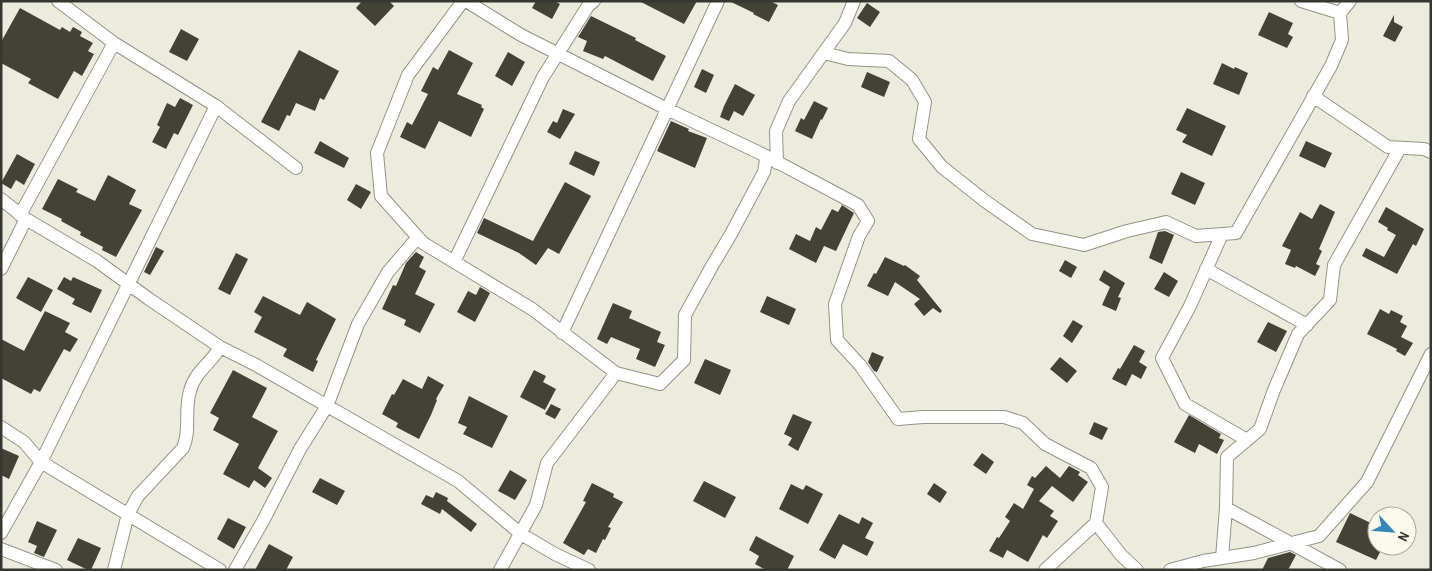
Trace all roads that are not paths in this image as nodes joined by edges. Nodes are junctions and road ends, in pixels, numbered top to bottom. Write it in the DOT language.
graph roads {
  1 [pos="58,1"];
  2 [pos="465,1"];
  3 [pos="594,1"];
  4 [pos="718,1"];
  5 [pos="854,1"];
  6 [pos="1302,1"];
  7 [pos="1350,1"];
  8 [pos="1340,13"];
  9 [pos="114,43"];
  10 [pos="558,53"];
  11 [pos="824,53"];
  12 [pos="1313,96"];
  13 [pos="216,106"];
  14 [pos="667,109"];
  15 [pos="1400,148"];
  16 [pos="1431,152"];
  17 [pos="764,155"];
  18 [pos="777,162"];
  19 [pos="296,168"];
  20 [pos="1,199"];
  21 [pos="23,217"];
  22 [pos="1222,234"];
  23 [pos="418,237"];
  24 [pos="454,262"];
  25 [pos="1,269"];
  26 [pos="1206,269"];
  27 [pos="128,284"];
  28 [pos="1307,325"];
  29 [pos="562,333"];
  30 [pos="220,347"];
  31 [pos="1431,354"];
  32 [pos="616,373"];
  33 [pos="327,406"];
  34 [pos="1,428"];
  35 [pos="1247,440"];
  36 [pos="41,462"];
  37 [pos="1226,508"];
  38 [pos="128,514"];
  39 [pos="1096,523"];
  40 [pos="1,533"];
  41 [pos="521,534"];
  42 [pos="1291,543"];
  43 [pos="1,549"];
  44 [pos="1222,558"];
  45 [pos="1177,569"];
  46 [pos="56,570"];
  47 [pos="114,570"];
  48 [pos="220,570"];
  49 [pos="235,570"];
  50 [pos="500,570"];
  51 [pos="589,570"];
  52 [pos="1045,570"];
  53 [pos="1136,570"];
  54 [pos="1340,570"];
  1 -- 9 [label="street"];
  2 -- 10 [label="street"];
  2 -- 23 [label="street"];
  3 -- 10 [label="street"];
  4 -- 14 [label="street"];
  5 -- 11 [label="street"];
  6 -- 8 [label="street"];
  7 -- 8 [label="street"];
  8 -- 12 [label="street"];
  9 -- 13 [label="street"];
  9 -- 21 [label="street"];
  10 -- 14 [label="street"];
  10 -- 24 [label="street"];
  11 -- 18 [label="street"];
  11 -- 22 [label="street"];
  12 -- 15 [label="street"];
  12 -- 22 [label="street"];
  13 -- 19 [label="street"];
  13 -- 27 [label="street"];
  14 -- 17 [label="street"];
  14 -- 29 [label="street"];
  15 -- 16 [label="street"];
  15 -- 28 [label="street"];
  17 -- 18 [label="street"];
  17 -- 32 [label="street"];
  18 -- 39 [label="street"];
  20 -- 21 [label="street"];
  21 -- 25 [label="street"];
  21 -- 27 [label="street"];
  22 -- 26 [label="street"];
  23 -- 24 [label="street"];
  23 -- 33 [label="street"];
  24 -- 29 [label="street"];
  26 -- 28 [label="street"];
  26 -- 35 [label="street"];
  27 -- 30 [label="street"];
  27 -- 36 [label="street"];
  28 -- 35 [label="street"];
  29 -- 32 [label="street"];
  30 -- 33 [label="street"];
  30 -- 38 [label="street"];
  31 -- 42 [label="street"];
  32 -- 41 [label="street"];
  33 -- 41 [label="street"];
  33 -- 49 [label="street"];
  34 -- 36 [label="street"];
  35 -- 37 [label="street"];
  36 -- 38 [label="street"];
  36 -- 40 [label="street"];
  37 -- 42 [label="street"];
  37 -- 44 [label="street"];
  38 -- 47 [label="street"];
  38 -- 48 [label="street"];
  39 -- 52 [label="street"];
  39 -- 53 [label="street"];
  41 -- 50 [label="street"];
  41 -- 51 [label="street"];
  42 -- 44 [label="street"];
  42 -- 54 [label="street"];
  43 -- 46 [label="street"];
  44 -- 45 [label="street"];
}
